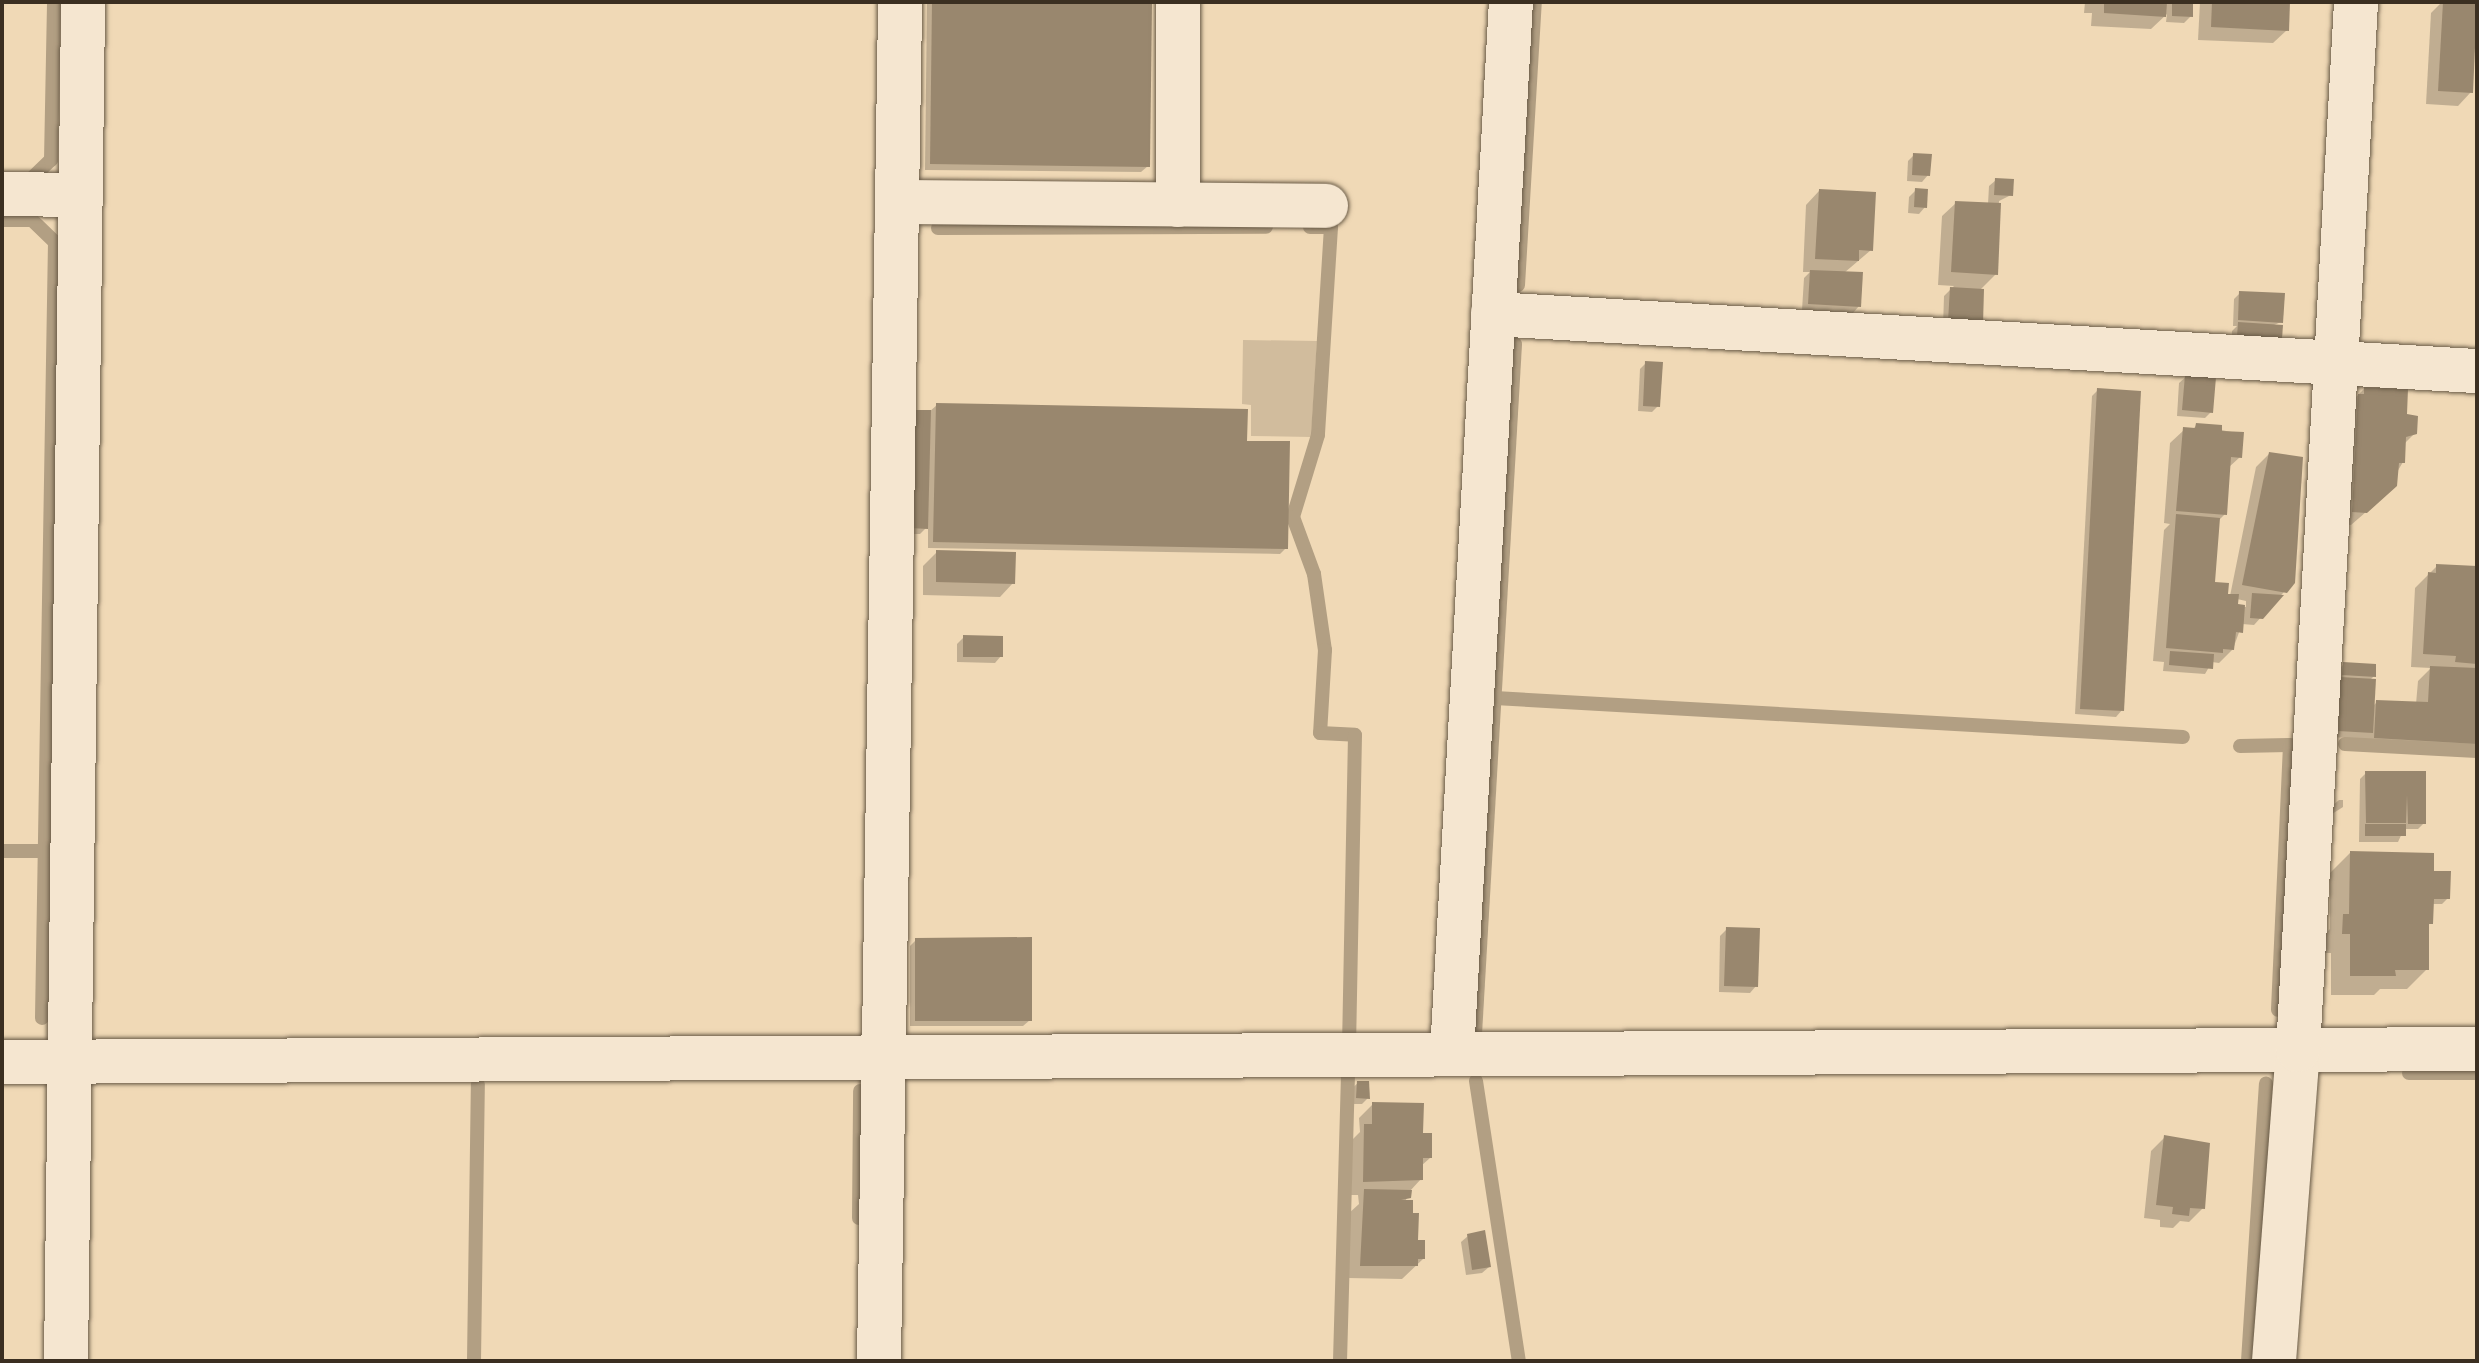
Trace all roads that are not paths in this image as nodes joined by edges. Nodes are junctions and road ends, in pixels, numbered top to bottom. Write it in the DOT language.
graph roads {
  1 [pos="83,2"];
  2 [pos="900,2"];
  3 [pos="1178,2"];
  4 [pos="1511,2"];
  5 [pos="2356,2"];
  6 [pos="2,194"];
  7 [pos="80,195"];
  8 [pos="899,202"];
  9 [pos="1178,205"];
  10 [pos="1326,206"];
  11 [pos="1493,314"];
  12 [pos="2335,363"];
  13 [pos="2477,371"];
  14 [pos="2477,1049"];
  15 [pos="2298,1050"];
  16 [pos="1452,1053"];
  17 [pos="883,1055"];
  18 [pos="2,1062"];
  19 [pos="70,1062"];
  20 [pos="66,1361"];
  21 [pos="879,1361"];
  22 [pos="2274,1361"];
  1 -- 7 [label="street"];
  2 -- 8 [label="street"];
  3 -- 9 [label="street"];
  4 -- 11 [label="street"];
  5 -- 12 [label="street"];
  6 -- 7 [label="street"];
  7 -- 19 [label="street"];
  8 -- 9 [label="street"];
  8 -- 17 [label="street"];
  9 -- 10 [label="street"];
  11 -- 12 [label="street"];
  11 -- 16 [label="street"];
  12 -- 13 [label="street"];
  12 -- 15 [label="street"];
  14 -- 15 [label="street"];
  15 -- 16 [label="street"];
  15 -- 22 [label="street"];
  16 -- 17 [label="street"];
  17 -- 19 [label="street"];
  17 -- 21 [label="street"];
  18 -- 19 [label="street"];
  19 -- 20 [label="street"];
}
